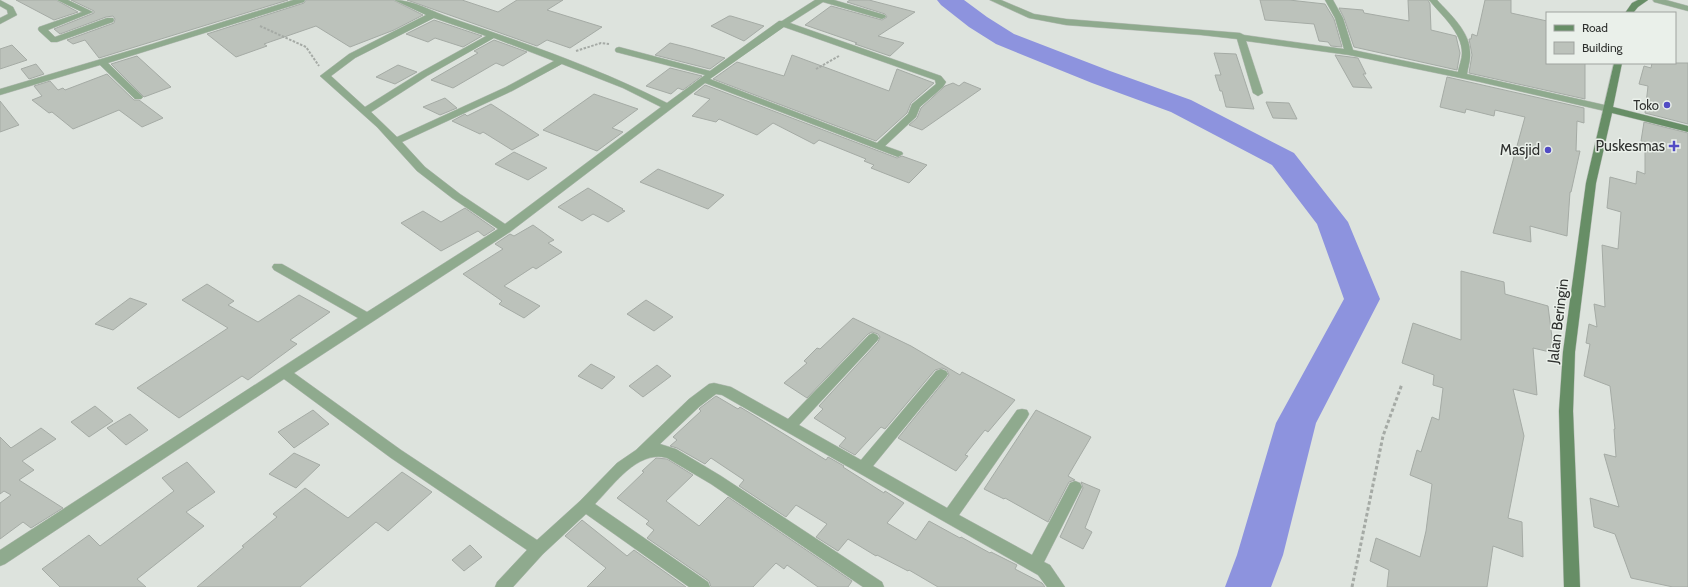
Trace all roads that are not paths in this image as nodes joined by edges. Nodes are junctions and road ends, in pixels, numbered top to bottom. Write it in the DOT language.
graph roads {
  1 [pos="61,0"];
  2 [pos="301,0"];
  3 [pos="398,0"];
  4 [pos="820,0"];
  5 [pos="825,0"];
  6 [pos="994,0"];
  7 [pos="1329,0"];
  8 [pos="1433,0"];
  9 [pos="1641,0"];
  10 [pos="1657,0"];
  11 [pos="0,2"];
  12 [pos="1688,9"];
  13 [pos="1631,12"];
  14 [pos="433,15"];
  15 [pos="882,17"];
  16 [pos="110,20"];
  17 [pos="0,21"];
  18 [pos="782,23"];
  19 [pos="492,36"];
  20 [pos="1240,36"];
  21 [pos="620,50"];
  22 [pos="1349,52"];
  23 [pos="102,62"];
  24 [pos="561,62"];
  25 [pos="1618,64"];
  26 [pos="1462,75"];
  27 [pos="708,77"];
  28 [pos="0,82"];
  29 [pos="4,91"];
  30 [pos="1258,93"];
  31 [pos="138,97"];
  32 [pos="668,107"];
  33 [pos="1609,109"];
  34 [pos="365,111"];
  35 [pos="1688,129"];
  36 [pos="396,141"];
  37 [pos="879,146"];
  38 [pos="898,154"];
  39 [pos="505,229"];
  40 [pos="278,267"];
  41 [pos="367,318"];
  42 [pos="873,338"];
  43 [pos="285,373"];
  44 [pos="941,374"];
  45 [pos="1022,414"];
  46 [pos="789,427"];
  47 [pos="641,454"];
  48 [pos="863,468"];
  49 [pos="1075,487"];
  50 [pos="585,505"];
  51 [pos="949,517"];
  52 [pos="538,549"];
  53 [pos="0,559"];
  54 [pos="1035,566"];
  55 [pos="503,587"];
  56 [pos="702,587"];
  57 [pos="876,587"];
  58 [pos="1057,587"];
  59 [pos="1572,587"];
  1 -- 16 [label="street"];
  2 -- 23 [label="street"];
  3 -- 14 [label="street"];
  4 -- 18 [label="street"];
  5 -- 15 [label="street"];
  6 -- 20 [label="street"];
  7 -- 22 [label="street"];
  8 -- 26 [label="street"];
  9 -- 13 [label="street"];
  10 -- 12 [label="street"];
  11 -- 17 [label="street"];
  14 -- 19 [label="street"];
  14 -- 34 [label="street"];
  18 -- 27 [label="street"];
  18 -- 37 [label="street"];
  19 -- 24 [label="street"];
  19 -- 34 [label="street"];
  20 -- 22 [label="street"];
  20 -- 30 [label="street"];
  21 -- 27 [label="street"];
  22 -- 26 [label="street"];
  23 -- 29 [label="street"];
  23 -- 31 [label="street"];
  24 -- 32 [label="street"];
  24 -- 36 [label="street"];
  25 -- 33 [label="street, Jalan Beringin"];
  26 -- 33 [label="street"];
  27 -- 32 [label="street"];
  27 -- 37 [label="street"];
  28 -- 29 [label="street"];
  32 -- 39 [label="street"];
  33 -- 35 [label="street"];
  33 -- 59 [label="street, Jalan Beringin"];
  34 -- 36 [label="street"];
  36 -- 39 [label="street"];
  37 -- 38 [label="street"];
  39 -- 41 [label="street"];
  40 -- 41 [label="street"];
  41 -- 43 [label="street"];
  42 -- 46 [label="street"];
  43 -- 52 [label="street"];
  43 -- 53 [label="street"];
  44 -- 48 [label="street"];
  45 -- 51 [label="street"];
  46 -- 47 [label="street"];
  46 -- 48 [label="street"];
  47 -- 50 [label="street"];
  47 -- 57 [label="street"];
  48 -- 51 [label="street"];
  49 -- 54 [label="street"];
  50 -- 52 [label="street"];
  50 -- 56 [label="street"];
  51 -- 54 [label="street"];
  52 -- 55 [label="street"];
  54 -- 58 [label="street"];
}
